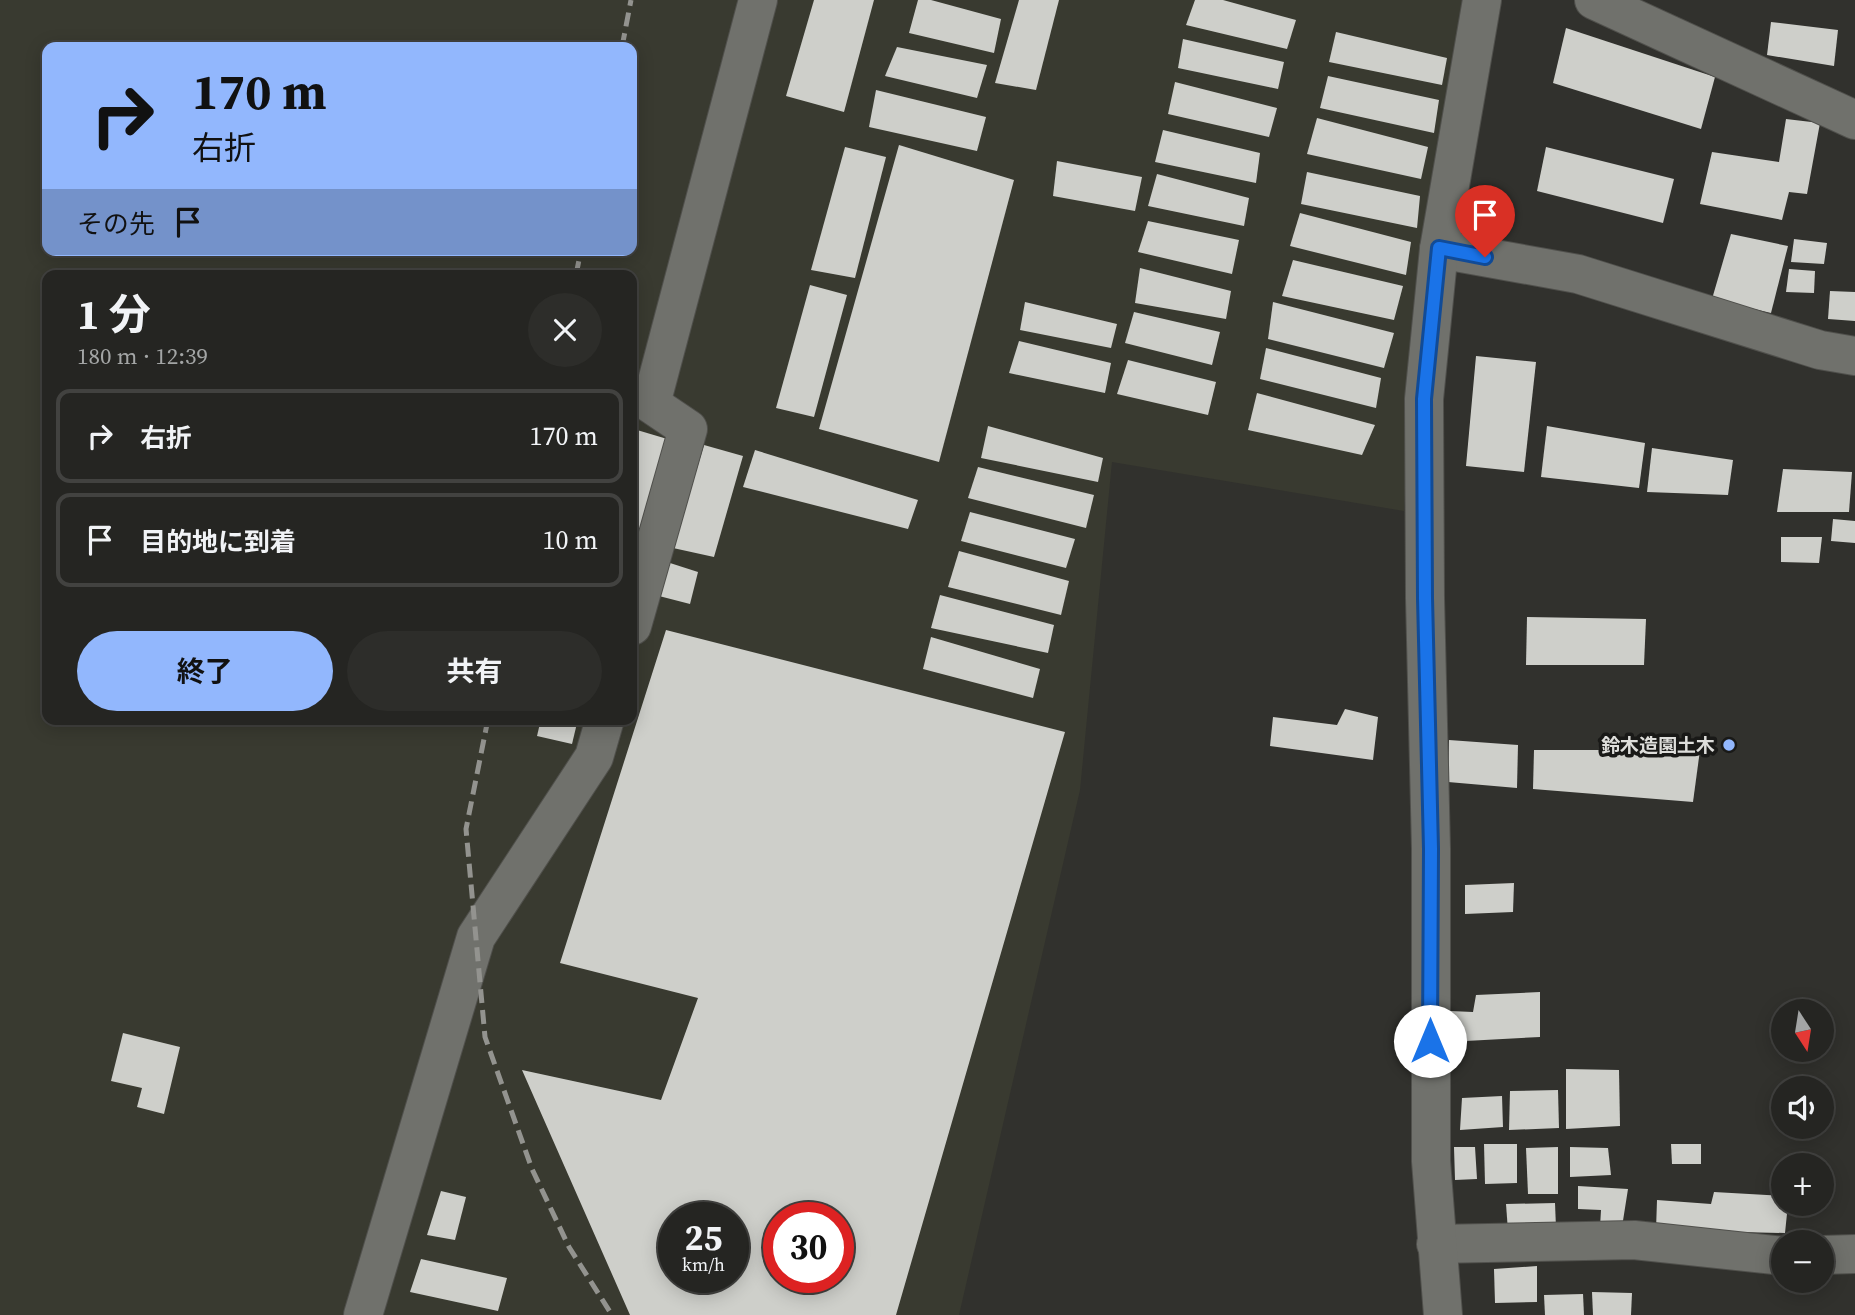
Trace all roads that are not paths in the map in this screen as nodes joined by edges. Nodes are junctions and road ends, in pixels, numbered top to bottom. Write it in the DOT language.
graph roads {
  1 [pos="758,0"];
  2 [pos="1482,0"];
  3 [pos="1594,0"];
  4 [pos="1855,120"];
  5 [pos="1439,248"];
  6 [pos="1855,356"];
  7 [pos="637,608"];
  8 [pos="603,725"];
  9 [pos="1436,1244"];
  10 [pos="1771,1254"];
  11 [pos="1855,1254"];
  12 [pos="1834,1255"];
  13 [pos="363,1315"];
  14 [pos="1443,1315"];
  1 -- 7 [label="street"];
  2 -- 5 [label="street"];
  3 -- 4 [label="street"];
  5 -- 6 [label="street"];
  5 -- 9 [label="street"];
  8 -- 13 [label="street"];
  9 -- 10 [label="street"];
  9 -- 14 [label="street"];
  11 -- 12 [label="street"];
}
